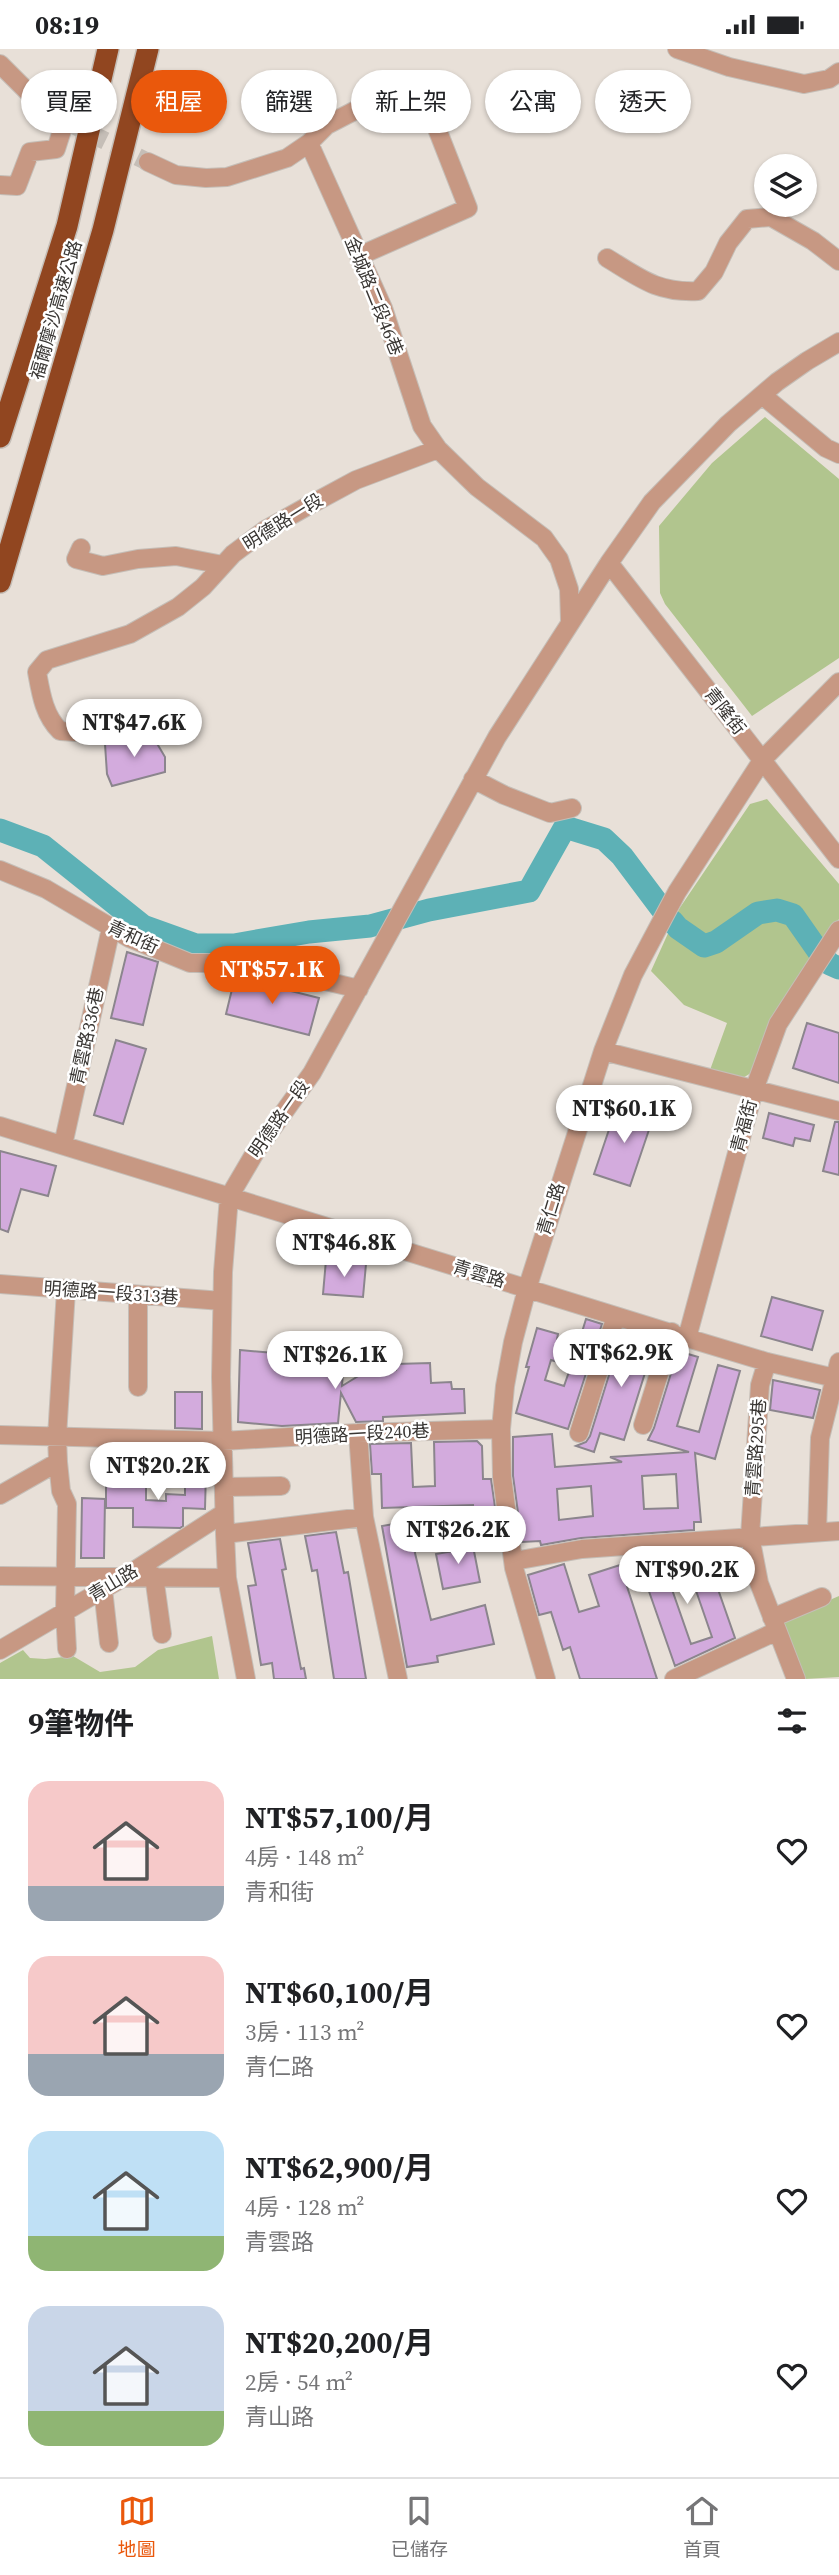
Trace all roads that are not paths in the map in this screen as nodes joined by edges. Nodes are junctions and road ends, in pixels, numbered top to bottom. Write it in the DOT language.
graph roads {
  1 [pos="108,49"];
  2 [pos="148,49"];
  3 [pos="677,49"];
  4 [pos="0,64"];
  5 [pos="839,72"];
  6 [pos="351,113"];
  7 [pos="439,133"];
  8 [pos="309,143"];
  9 [pos="148,162"];
  10 [pos="0,185"];
  11 [pos="359,256"];
  12 [pos="607,258"];
  13 [pos="839,261"];
  14 [pos="839,342"];
  15 [pos="762,395"];
  16 [pos="0,437"];
  17 [pos="438,449"];
  18 [pos="839,454"];
  19 [pos="81,548"];
  20 [pos="609,563"];
  21 [pos="223,565"];
  22 [pos="0,582"];
  23 [pos="570,621"];
  24 [pos="839,683"];
  25 [pos="141,717"];
  26 [pos="763,759"];
  27 [pos="473,779"];
  28 [pos="572,808"];
  29 [pos="839,859"];
  30 [pos="0,870"];
  31 [pos="111,928"];
  32 [pos="837,932"];
  33 [pos="359,989"];
  34 [pos="603,1051"];
  35 [pos="754,1090"];
  36 [pos="839,1111"];
  37 [pos="0,1126"];
  38 [pos="64,1145"];
  39 [pos="229,1197"];
  40 [pos="0,1285"];
  41 [pos="527,1289"];
  42 [pos="66,1290"];
  43 [pos="0,1294"];
  44 [pos="138,1295"];
  45 [pos="222,1301"];
  46 [pos="616,1316"];
  47 [pos="679,1335"];
  48 [pos="767,1362"];
  49 [pos="838,1373"];
  50 [pos="138,1387"];
  51 [pos="643,1425"];
  52 [pos="501,1429"];
  53 [pos="358,1433"];
  54 [pos="579,1433"];
  55 [pos="0,1435"];
  56 [pos="57,1437"];
  57 [pos="222,1441"];
  58 [pos="58,1462"];
  59 [pos="281,1486"];
  60 [pos="223,1487"];
  61 [pos="0,1495"];
  62 [pos="224,1513"];
  63 [pos="364,1517"];
  64 [pos="839,1531"];
  65 [pos="817,1532"];
  66 [pos="225,1534"];
  67 [pos="750,1536"];
  68 [pos="513,1561"];
  69 [pos="0,1576"];
  70 [pos="65,1576"];
  71 [pos="126,1576"];
  72 [pos="154,1576"];
  73 [pos="228,1578"];
  74 [pos="103,1589"];
  75 [pos="822,1597"];
  76 [pos="65,1611"];
  77 [pos="775,1625"];
  78 [pos="162,1634"];
  79 [pos="109,1643"];
  80 [pos="67,1649"];
  81 [pos="0,1650"];
  82 [pos="246,1679"];
  83 [pos="398,1679"];
  84 [pos="546,1679"];
  85 [pos="674,1679"];
  86 [pos="796,1679"];
  1 -- 16 [label="highway, 福爾摩沙高速公路"];
  2 -- 22 [label="highway, 福爾摩沙高速公路"];
  3 -- 5 [label="street"];
  4 -- 10 [label="street"];
  6 -- 8 [label="street"];
  7 -- 11 [label="street"];
  8 -- 9 [label="street"];
  8 -- 11 [label="street, 金城路二段46巷"];
  11 -- 17 [label="street, 金城路二段46巷"];
  12 -- 13 [label="street"];
  14 -- 15 [label="street, 明德路一段"];
  15 -- 18 [label="street"];
  15 -- 20 [label="street, 明德路一段"];
  17 -- 21 [label="street, 明德路一段"];
  17 -- 23 [label="street"];
  19 -- 21 [label="street"];
  20 -- 23 [label="street, 明德路一段"];
  20 -- 26 [label="street, 青隆街"];
  21 -- 25 [label="street, 明德路一段"];
  23 -- 27 [label="street, 明德路一段"];
  24 -- 26 [label="street, 青仁路"];
  26 -- 29 [label="street, 青隆街"];
  26 -- 34 [label="street, 青仁路"];
  27 -- 28 [label="street"];
  27 -- 33 [label="street, 明德路一段"];
  30 -- 31 [label="street, 青和街"];
  31 -- 33 [label="street, 青和街"];
  31 -- 38 [label="street, 青雲路336巷"];
  32 -- 35 [label="street, 青福街"];
  33 -- 39 [label="street, 明德路一段"];
  34 -- 35 [label="street"];
  34 -- 41 [label="street, 青仁路"];
  35 -- 36 [label="street"];
  35 -- 47 [label="street, 青福街"];
  37 -- 38 [label="street, 青雲路"];
  38 -- 39 [label="street, 青雲路"];
  39 -- 41 [label="street, 青雲路"];
  39 -- 45 [label="street, 明德路一段"];
  40 -- 42 [label="street, 明德路一段313巷"];
  40 -- 43 [label="street"];
  41 -- 46 [label="street, 青雲路"];
  41 -- 52 [label="street, 青仁路"];
  42 -- 44 [label="street, 明德路一段313巷"];
  42 -- 56 [label="street"];
  44 -- 45 [label="street, 明德路一段313巷"];
  44 -- 50 [label="street"];
  45 -- 57 [label="street, 明德路一段"];
  46 -- 47 [label="street, 青雲路"];
  46 -- 54 [label="street"];
  47 -- 48 [label="street, 青雲路"];
  47 -- 51 [label="street, 青福街"];
  48 -- 49 [label="street, 青雲路"];
  48 -- 67 [label="street, 青雲路295巷"];
  49 -- 65 [label="street"];
  52 -- 53 [label="street, 明德路一段240巷"];
  52 -- 68 [label="street, 青仁路"];
  53 -- 57 [label="street, 明德路一段240巷"];
  53 -- 63 [label="street"];
  55 -- 56 [label="street, 明德路一段240巷"];
  56 -- 57 [label="street, 明德路一段240巷"];
  56 -- 58 [label="street"];
  57 -- 60 [label="street, 明德路一段"];
  58 -- 61 [label="street"];
  58 -- 70 [label="street"];
  59 -- 60 [label="street"];
  60 -- 62 [label="street, 明德路一段"];
  62 -- 66 [label="street, 明德路一段"];
  62 -- 71 [label="street, 青山路"];
  63 -- 66 [label="street"];
  63 -- 83 [label="street"];
  64 -- 65 [label="street"];
  65 -- 67 [label="street"];
  66 -- 73 [label="street, 明德路一段"];
  67 -- 68 [label="street"];
  67 -- 77 [label="street, 青雲路295巷"];
  68 -- 84 [label="street, 青仁路"];
  69 -- 70 [label="street"];
  70 -- 71 [label="street"];
  70 -- 76 [label="street"];
  71 -- 72 [label="street"];
  71 -- 74 [label="street, 青山路"];
  72 -- 73 [label="street"];
  72 -- 78 [label="street"];
  73 -- 82 [label="street, 明德路一段"];
  74 -- 76 [label="street, 青山路"];
  74 -- 79 [label="street"];
  75 -- 77 [label="street"];
  76 -- 80 [label="street"];
  76 -- 81 [label="street, 青山路"];
  77 -- 85 [label="street"];
  77 -- 86 [label="street, 青雲路295巷"];
}
